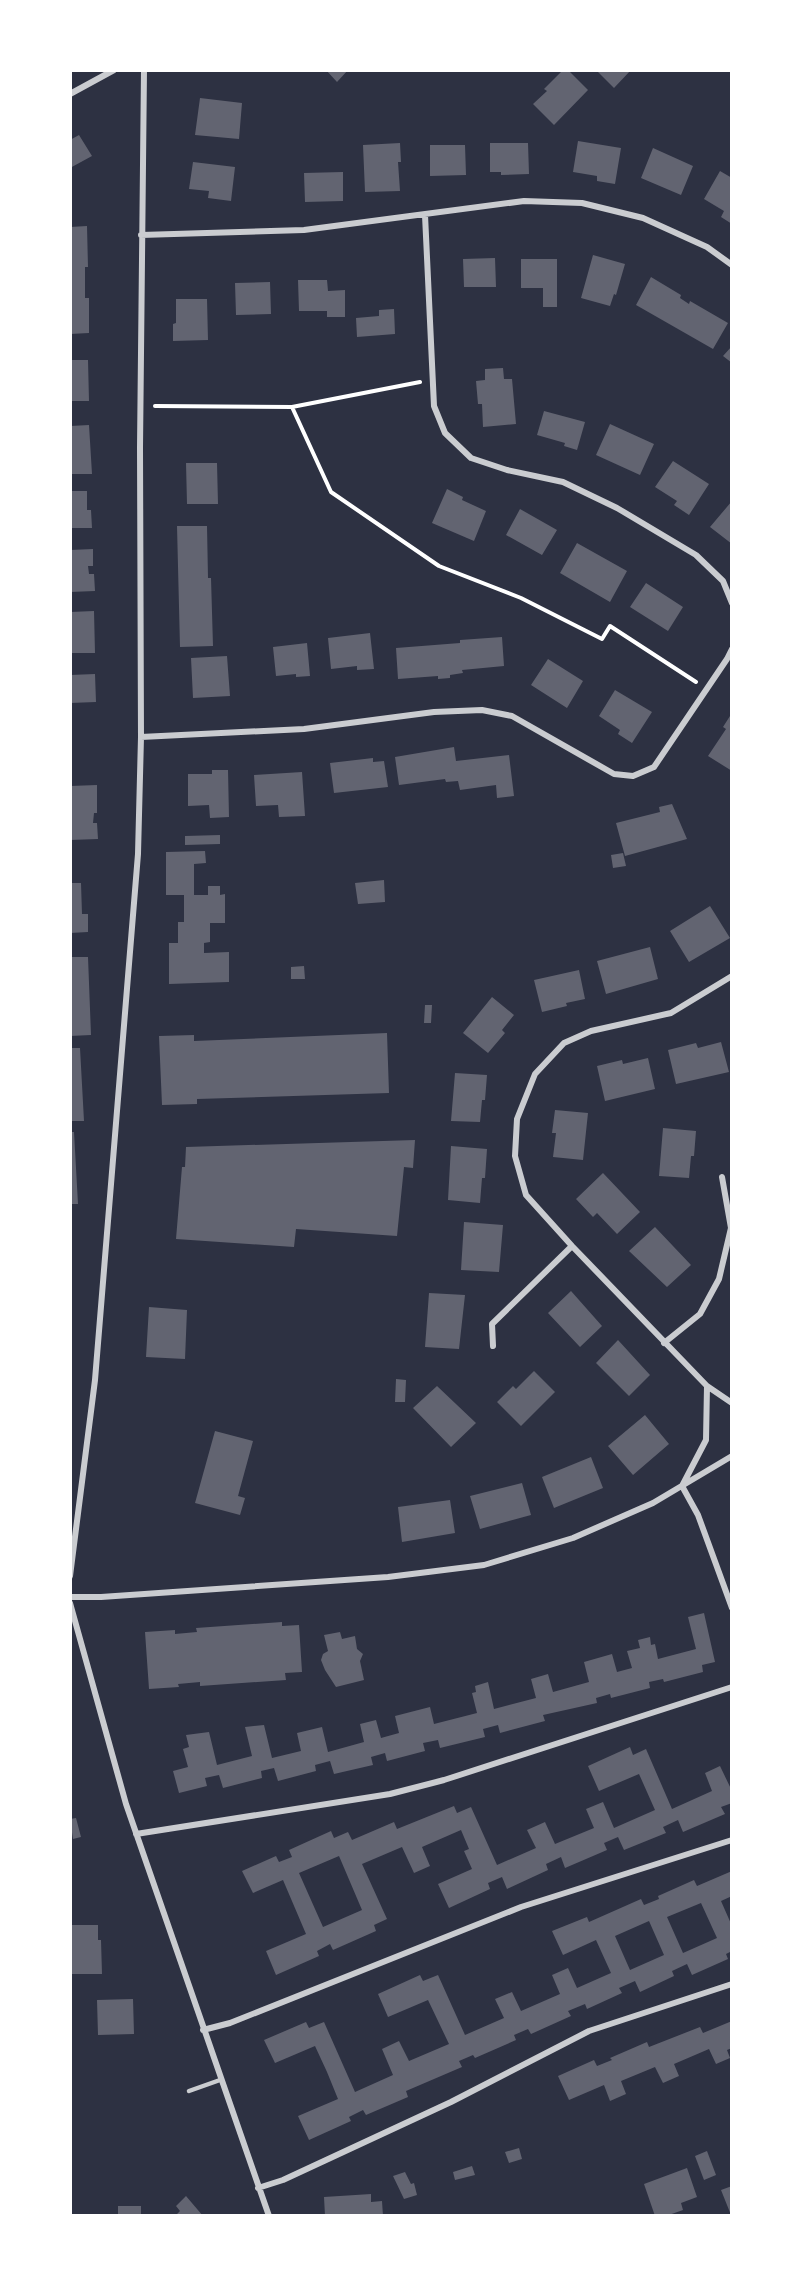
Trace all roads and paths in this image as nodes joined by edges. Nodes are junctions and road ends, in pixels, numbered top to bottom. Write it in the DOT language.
graph roads {
  1 [pos="114,70"];
  2 [pos="144,70"];
  3 [pos="70,94"];
  4 [pos="426,215"];
  5 [pos="141,235"];
  6 [pos="732,265"];
  7 [pos="433,379"];
  8 [pos="140,406"];
  9 [pos="292,407"];
  10 [pos="732,603"];
  11 [pos="732,649"];
  12 [pos="707,689"];
  13 [pos="141,737"];
  14 [pos="732,976"];
  15 [pos="722,1177"];
  16 [pos="572,1246"];
  17 [pos="664,1343"];
  18 [pos="494,1346"];
  19 [pos="707,1386"];
  20 [pos="732,1403"];
  21 [pos="732,1456"];
  22 [pos="682,1486"];
  23 [pos="71,1550"];
  24 [pos="70,1576"];
  25 [pos="70,1597"];
  26 [pos="70,1602"];
  27 [pos="732,1608"];
  28 [pos="732,1687"];
  29 [pos="136,1834"];
  30 [pos="732,1840"];
  31 [pos="732,1984"];
  32 [pos="203,2030"];
  33 [pos="220,2080"];
  34 [pos="189,2091"];
  35 [pos="258,2188"];
  36 [pos="269,2216"];
  1 -- 3 [label="street"];
  2 -- 5 [label="street"];
  4 -- 5 [label="street"];
  4 -- 6 [label="street"];
  4 -- 7 [label="street"];
  5 -- 8 [label="street"];
  7 -- 9 [label="path"];
  7 -- 10 [label="street"];
  8 -- 9 [label="path"];
  8 -- 13 [label="street"];
  9 -- 12 [label="path"];
  11 -- 12 [label="street"];
  12 -- 13 [label="street"];
  13 -- 23 [label="street"];
  14 -- 16 [label="street"];
  15 -- 17 [label="street"];
  16 -- 17 [label="street"];
  16 -- 18 [label="street"];
  17 -- 19 [label="street"];
  19 -- 20 [label="street"];
  19 -- 22 [label="street"];
  21 -- 22 [label="street"];
  22 -- 25 [label="street"];
  22 -- 27 [label="street"];
  23 -- 24 [label="street"];
  26 -- 29 [label="street"];
  28 -- 29 [label="street"];
  29 -- 32 [label="street"];
  30 -- 32 [label="street"];
  31 -- 35 [label="street"];
  32 -- 33 [label="street"];
  33 -- 34 [label="lane"];
  33 -- 35 [label="street"];
  35 -- 36 [label="street"];
}
